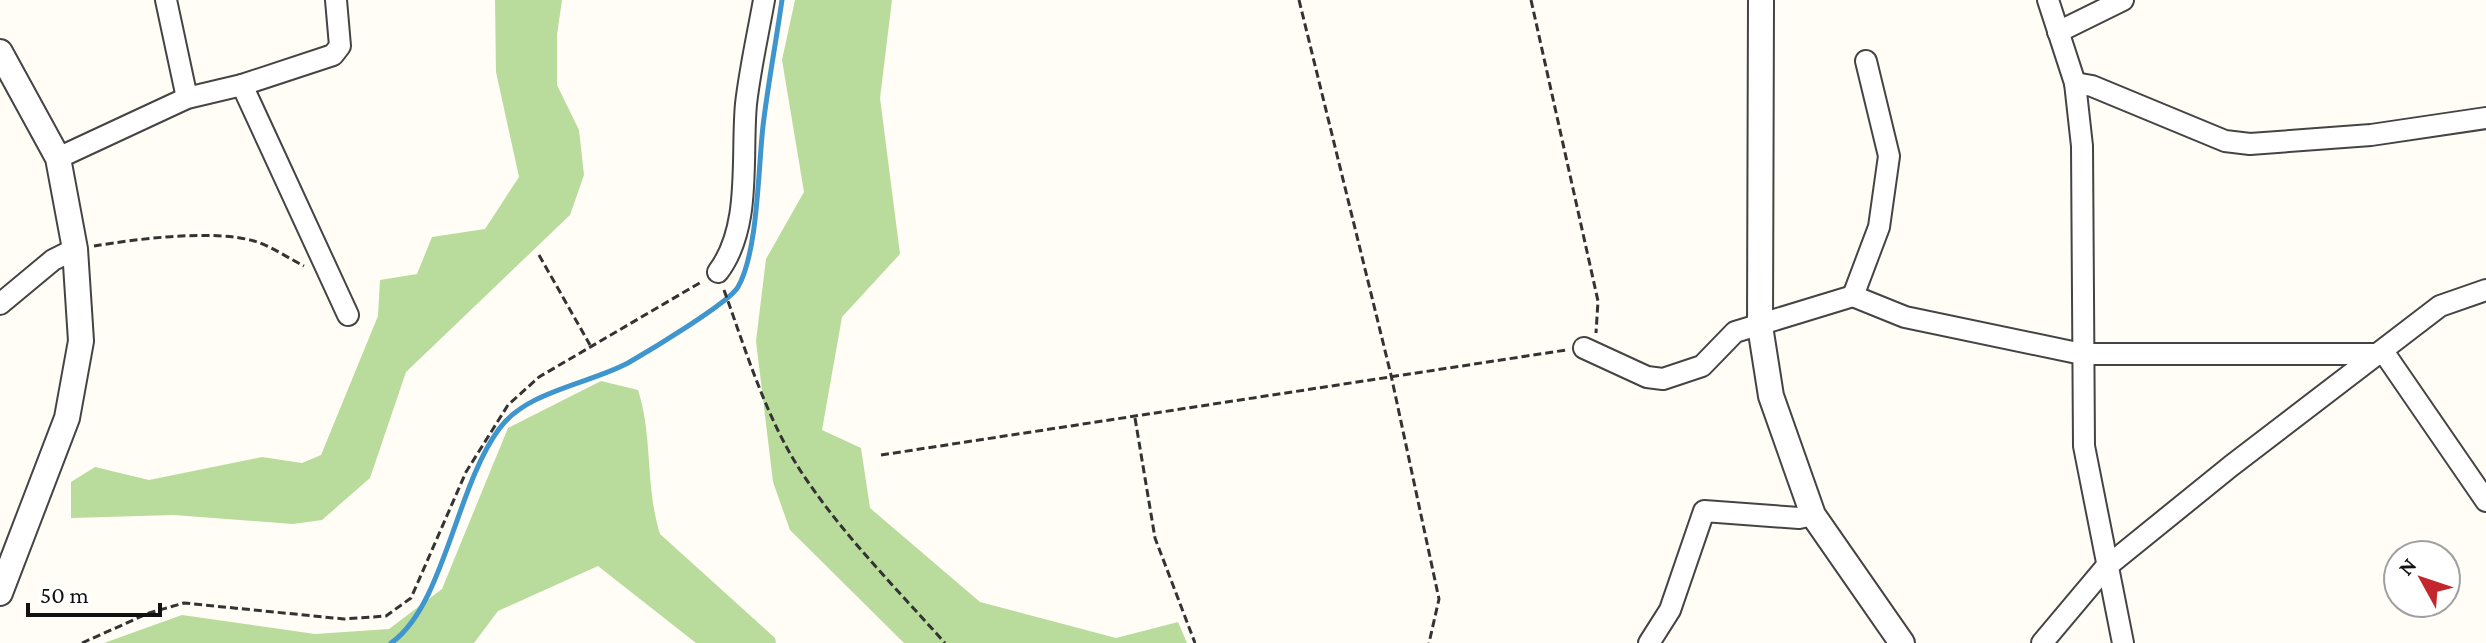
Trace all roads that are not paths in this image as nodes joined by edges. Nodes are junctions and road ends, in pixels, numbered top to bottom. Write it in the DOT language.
graph roads {
  1 [pos="166,0"];
  2 [pos="336,0"];
  3 [pos="764,0"];
  4 [pos="1761,0"];
  5 [pos="2048,0"];
  6 [pos="2123,0"];
  7 [pos="2058,32"];
  8 [pos="0,52"];
  9 [pos="1866,61"];
  10 [pos="2075,83"];
  11 [pos="242,85"];
  12 [pos="187,98"];
  13 [pos="2486,118"];
  14 [pos="58,158"];
  15 [pos="75,249"];
  16 [pos="718,272"];
  17 [pos="2486,290"];
  18 [pos="1853,296"];
  19 [pos="0,304"];
  20 [pos="348,315"];
  21 [pos="1760,326"];
  22 [pos="1590,350"];
  23 [pos="2082,354"];
  24 [pos="2379,354"];
  25 [pos="2486,501"];
  26 [pos="1813,515"];
  27 [pos="2105,568"];
  28 [pos="0,593"];
  29 [pos="1649,643"];
  30 [pos="1902,643"];
  31 [pos="2042,643"];
  32 [pos="2123,643"];
  1 -- 12 [label="street"];
  2 -- 11 [label="street"];
  3 -- 16 [label="street"];
  4 -- 21 [label="street"];
  5 -- 7 [label="street"];
  6 -- 7 [label="street"];
  7 -- 10 [label="street"];
  8 -- 14 [label="street"];
  9 -- 18 [label="street"];
  10 -- 13 [label="street"];
  10 -- 23 [label="street"];
  11 -- 12 [label="street"];
  11 -- 20 [label="street"];
  12 -- 14 [label="street"];
  14 -- 15 [label="street"];
  15 -- 19 [label="street"];
  15 -- 28 [label="street"];
  17 -- 24 [label="street"];
  18 -- 21 [label="street"];
  18 -- 23 [label="street"];
  21 -- 22 [label="street"];
  21 -- 26 [label="street"];
  23 -- 24 [label="street"];
  23 -- 27 [label="street"];
  24 -- 25 [label="street"];
  24 -- 27 [label="street"];
  26 -- 29 [label="street"];
  26 -- 30 [label="street"];
  27 -- 31 [label="street"];
  27 -- 32 [label="street"];
}
